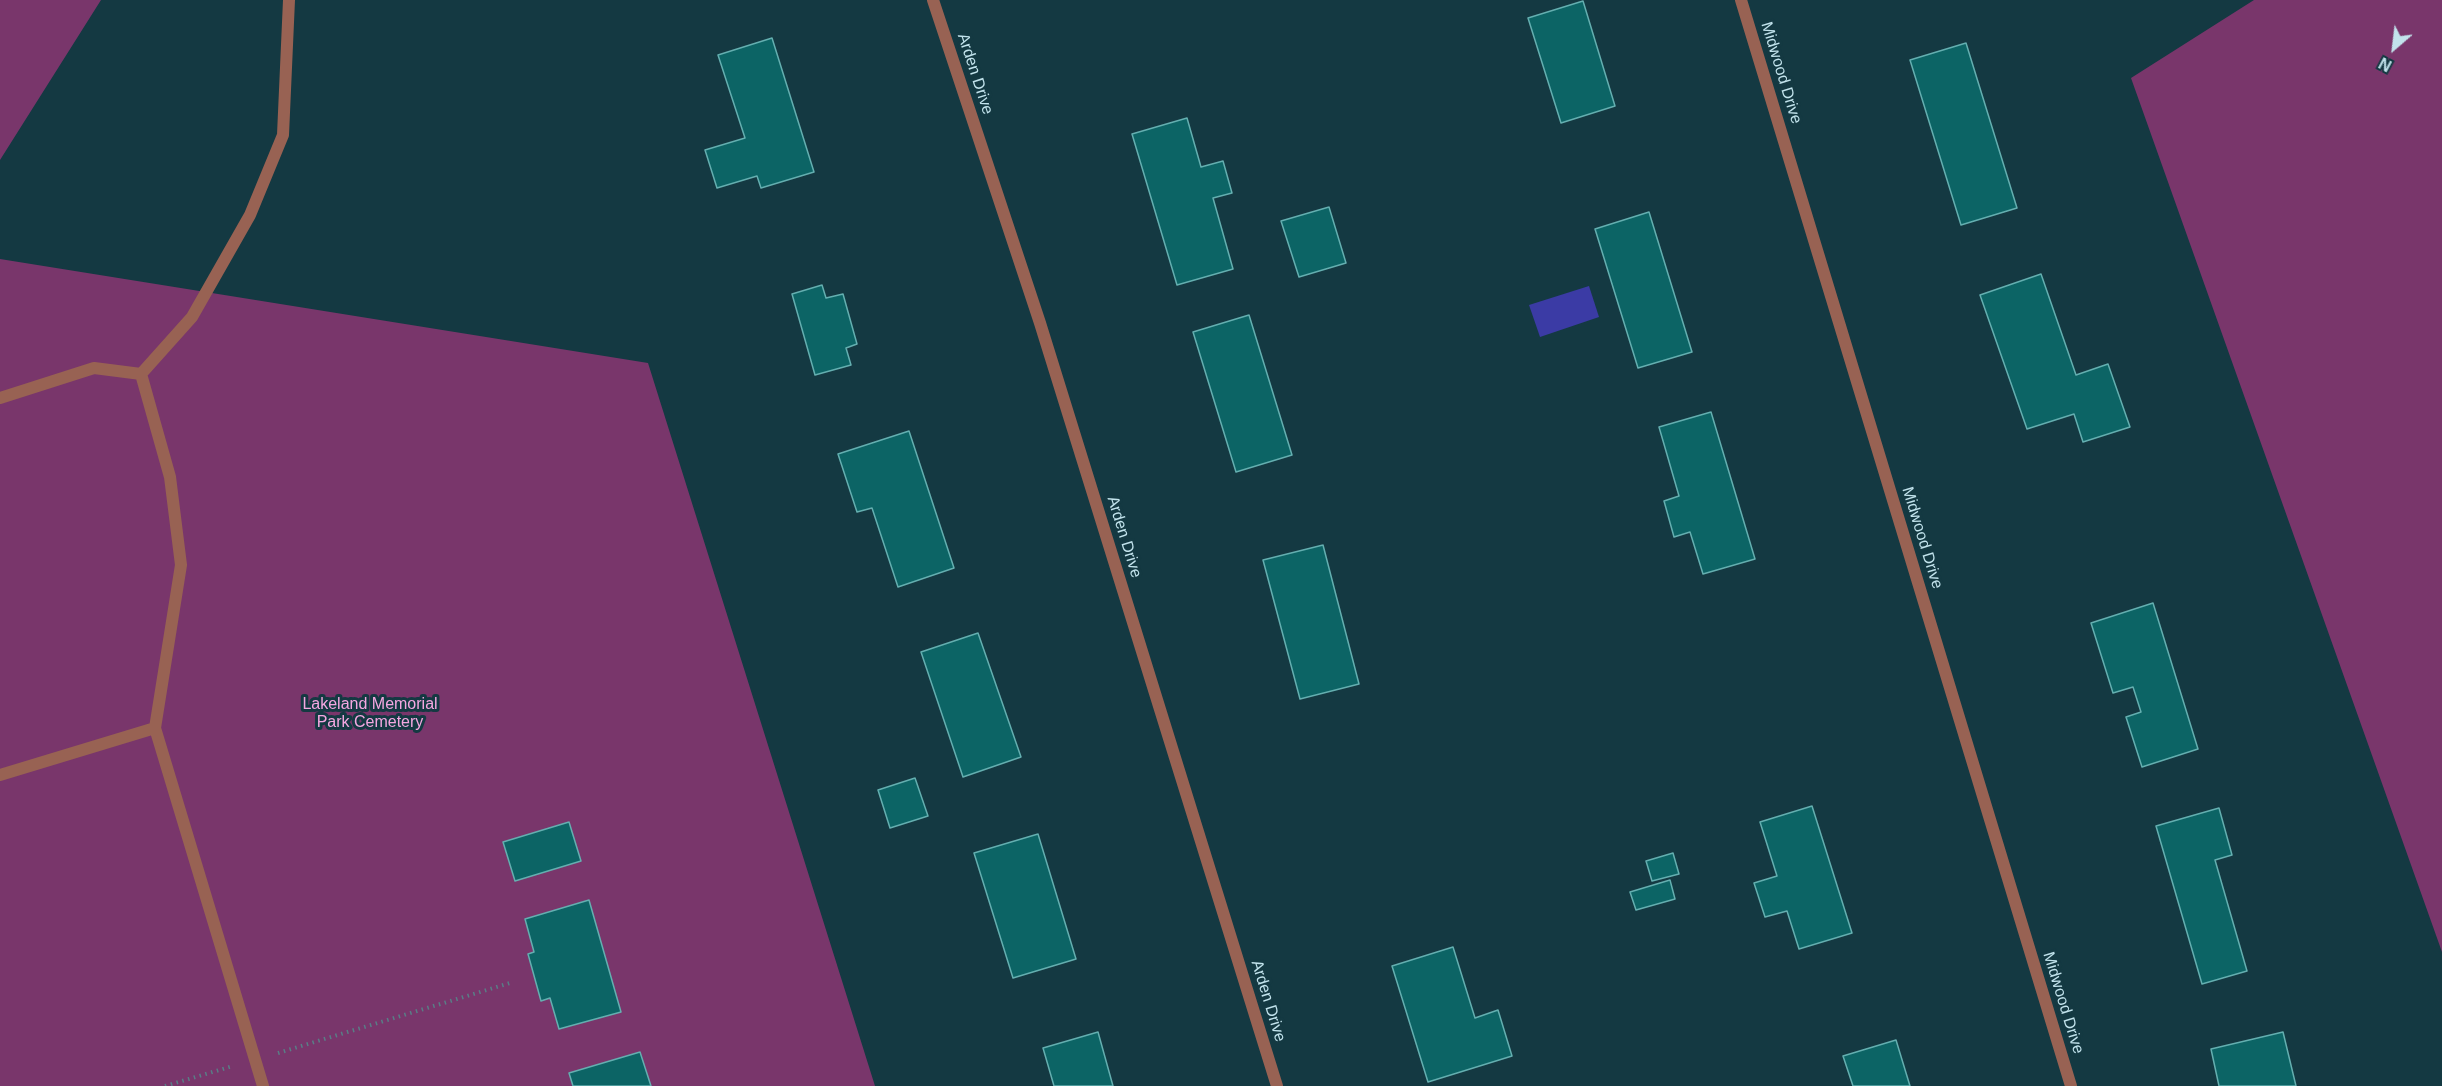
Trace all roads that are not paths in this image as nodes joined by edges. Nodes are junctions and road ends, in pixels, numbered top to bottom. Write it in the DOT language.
graph roads {
  1 [pos="289,0"];
  2 [pos="933,0"];
  3 [pos="1741,0"];
  4 [pos="141,374"];
  5 [pos="0,398"];
  6 [pos="155,728"];
  7 [pos="0,775"];
  8 [pos="263,1086"];
  9 [pos="1276,1086"];
  10 [pos="2071,1086"];
  1 -- 4 [label="street"];
  2 -- 9 [label="street, Arden Drive"];
  3 -- 10 [label="street, Midwood Drive"];
  4 -- 5 [label="street"];
  4 -- 6 [label="street"];
  6 -- 7 [label="street"];
  6 -- 8 [label="street"];
}
